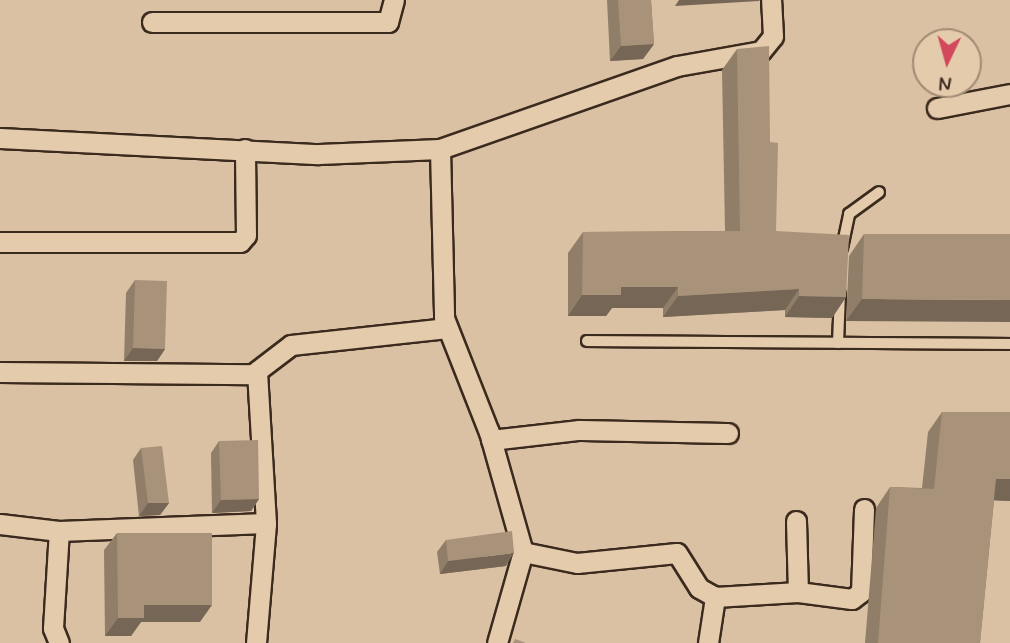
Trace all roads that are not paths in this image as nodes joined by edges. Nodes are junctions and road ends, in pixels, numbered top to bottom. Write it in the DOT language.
graph roads {
  1 [pos="394,0"];
  2 [pos="771,0"];
  3 [pos="152,22"];
  4 [pos="1010,94"];
  5 [pos="937,108"];
  6 [pos="0,138"];
  7 [pos="245,149"];
  8 [pos="440,149"];
  9 [pos="879,192"];
  10 [pos="0,242"];
  11 [pos="841,264"];
  12 [pos="841,277"];
  13 [pos="447,328"];
  14 [pos="587,341"];
  15 [pos="838,343"];
  16 [pos="1010,344"];
  17 [pos="0,372"];
  18 [pos="257,372"];
  19 [pos="728,433"];
  20 [pos="491,440"];
  21 [pos="864,509"];
  22 [pos="796,520"];
  23 [pos="266,523"];
  24 [pos="0,524"];
  25 [pos="59,531"];
  26 [pos="523,552"];
  27 [pos="798,592"];
  28 [pos="715,597"];
  29 [pos="59,643"];
  30 [pos="256,643"];
  31 [pos="496,643"];
  32 [pos="708,643"];
  1 -- 3 [label="street"];
  2 -- 8 [label="street"];
  4 -- 5 [label="street"];
  6 -- 7 [label="street"];
  7 -- 8 [label="street"];
  7 -- 10 [label="street"];
  8 -- 13 [label="street"];
  9 -- 11 [label="lane"];
  12 -- 15 [label="lane"];
  13 -- 18 [label="street"];
  13 -- 20 [label="street"];
  14 -- 15 [label="lane"];
  15 -- 16 [label="lane"];
  17 -- 18 [label="street"];
  18 -- 23 [label="street"];
  19 -- 20 [label="street"];
  20 -- 26 [label="street"];
  21 -- 27 [label="street"];
  22 -- 27 [label="street"];
  23 -- 25 [label="street"];
  23 -- 30 [label="street"];
  24 -- 25 [label="street"];
  25 -- 29 [label="street"];
  26 -- 28 [label="street"];
  26 -- 31 [label="street"];
  27 -- 28 [label="street"];
  28 -- 32 [label="street"];
}
